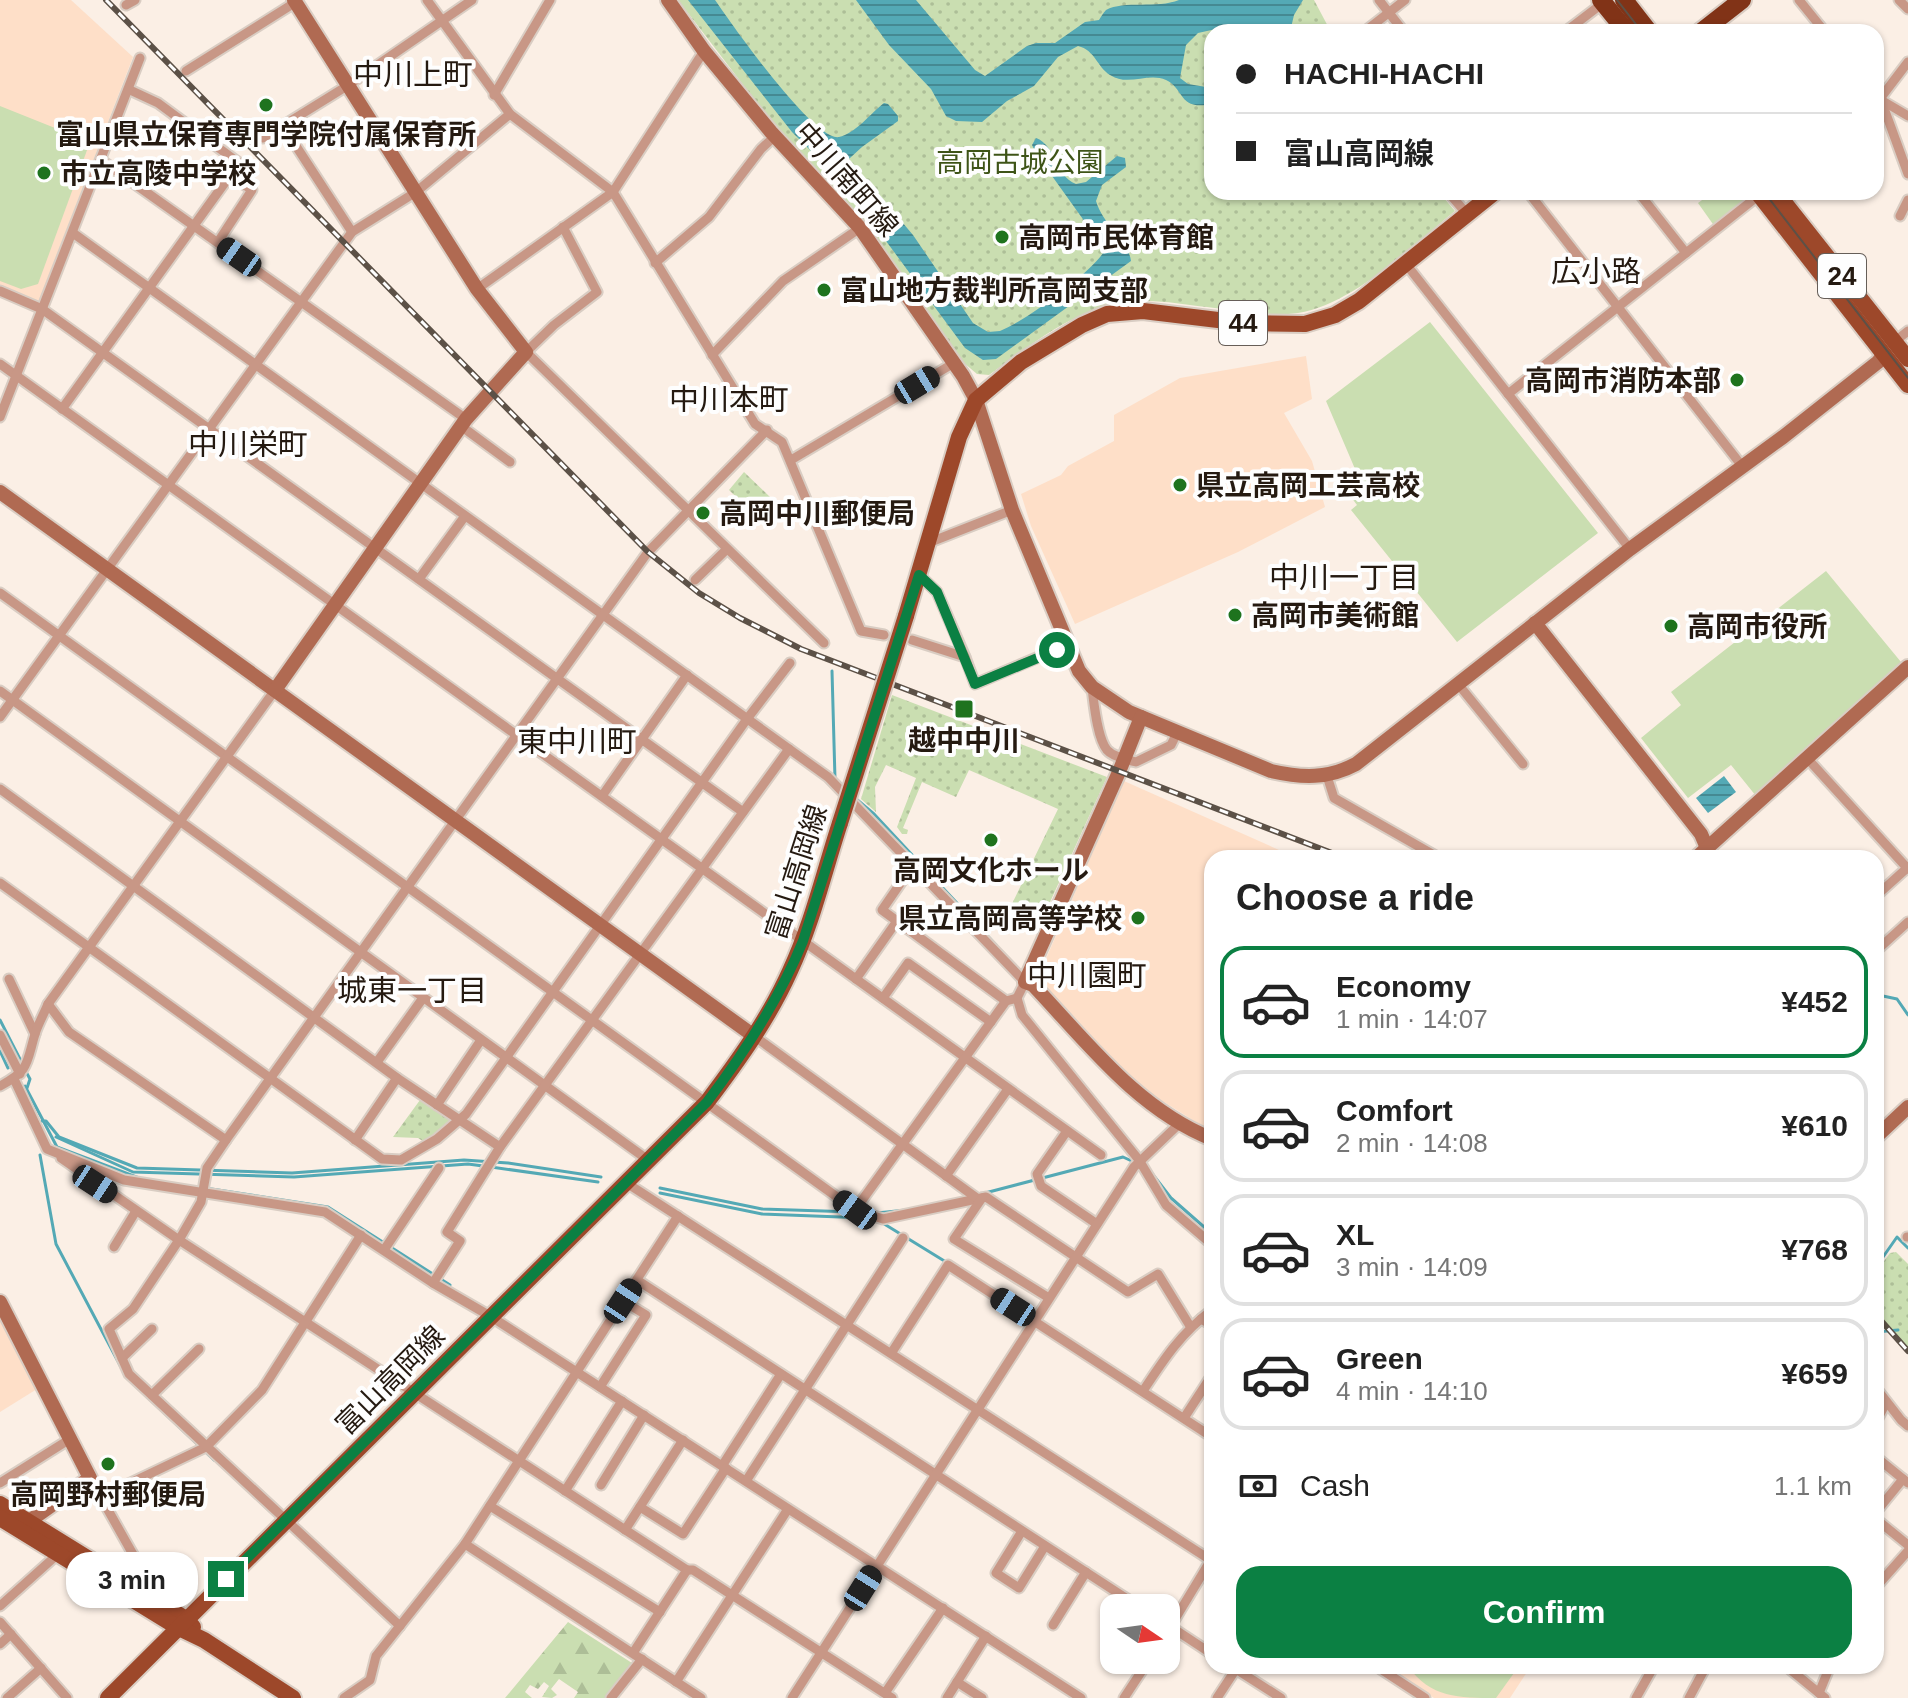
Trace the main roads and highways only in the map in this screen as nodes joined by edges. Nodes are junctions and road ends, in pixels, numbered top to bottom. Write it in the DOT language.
graph roads {
  1 [pos="1624,0"];
  2 [pos="1742,0"];
  3 [pos="1602,2"];
  4 [pos="1620,24"];
  5 [pos="1643,24"];
  6 [pos="1711,24"];
  7 [pos="1485,200"];
  8 [pos="1770,200"];
  9 [pos="1889,348"];
  10 [pos="1908,359"];
  11 [pos="1908,385"];
  12 [pos="0,1504"];
  13 [pos="0,1518"];
  14 [pos="26,1527"];
  15 [pos="181,1623"];
  16 [pos="108,1698"];
  17 [pos="293,1698"];
  1 -- 5 [label="highway"];
  2 -- 6 [label="highway"];
  3 -- 4 [label="highway"];
  7 -- 15 [label="main road, 富山高岡線 / 44, bridge"];
  8 -- 9 [label="main road, 24"];
  9 -- 10 [label="main road, 24"];
  9 -- 11 [label="main road, 24"];
  12 -- 14 [label="main road"];
  13 -- 14 [label="main road"];
  14 -- 15 [label="main road"];
  14 -- 15 [label="main road"];
  15 -- 16 [label="main road, 富山高岡線 / 44"];
  15 -- 17 [label="main road"];
}
